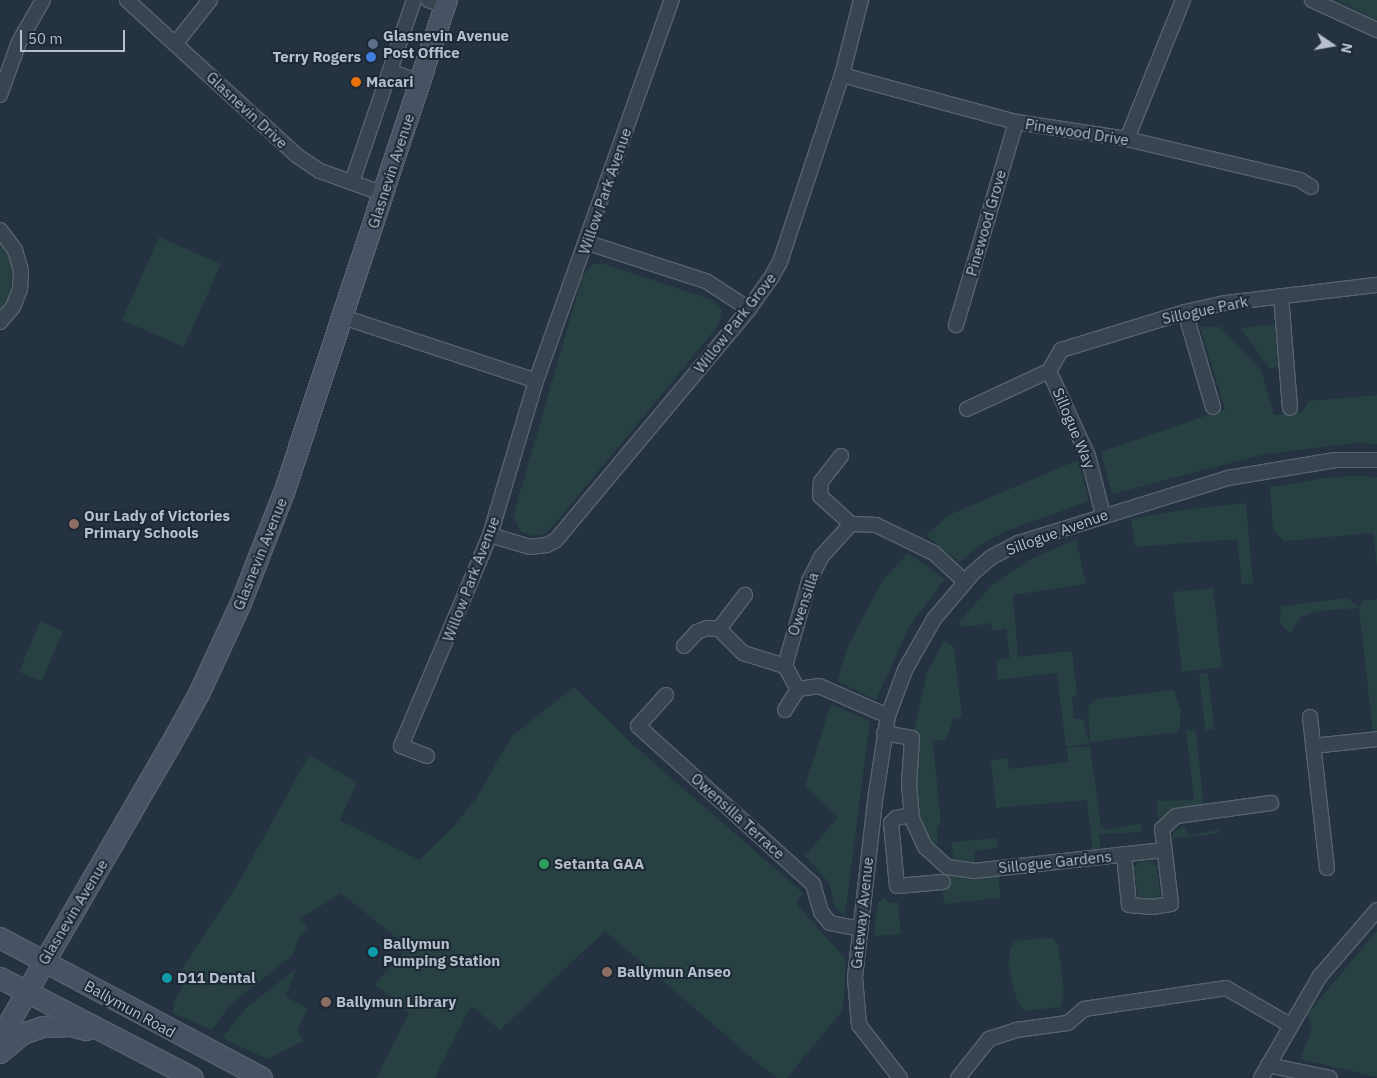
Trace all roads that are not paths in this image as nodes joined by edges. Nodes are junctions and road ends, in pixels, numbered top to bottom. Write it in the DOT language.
graph roads {
  1 [pos="43,0"];
  2 [pos="128,0"];
  3 [pos="210,0"];
  4 [pos="414,0"];
  5 [pos="672,0"];
  6 [pos="860,0"];
  7 [pos="1183,0"];
  8 [pos="1312,0"];
  9 [pos="440,2"];
  10 [pos="1377,30"];
  11 [pos="176,43"];
  12 [pos="390,71"];
  13 [pos="842,75"];
  14 [pos="419,82"];
  15 [pos="0,95"];
  16 [pos="1016,122"];
  17 [pos="1127,140"];
  18 [pos="352,182"];
  19 [pos="1311,187"];
  20 [pos="384,194"];
  21 [pos="0,230"];
  22 [pos="588,243"];
  23 [pos="1377,285"];
  24 [pos="1281,296"];
  25 [pos="749,309"];
  26 [pos="1185,312"];
  27 [pos="343,317"];
  28 [pos="0,322"];
  29 [pos="956,325"];
  30 [pos="1049,371"];
  31 [pos="536,381"];
  32 [pos="1213,407"];
  33 [pos="1290,408"];
  34 [pos="967,409"];
  35 [pos="841,456"];
  36 [pos="1377,460"];
  37 [pos="1104,515"];
  38 [pos="851,524"];
  39 [pos="490,535"];
  40 [pos="965,582"];
  41 [pos="745,595"];
  42 [pos="719,629"];
  43 [pos="684,646"];
  44 [pos="785,666"];
  45 [pos="798,689"];
  46 [pos="666,695"];
  47 [pos="785,710"];
  48 [pos="888,716"];
  49 [pos="1310,717"];
  50 [pos="884,733"];
  51 [pos="1377,739"];
  52 [pos="1313,746"];
  53 [pos="427,756"];
  54 [pos="1271,803"];
  55 [pos="912,815"];
  56 [pos="1164,850"];
  57 [pos="1124,854"];
  58 [pos="1330,859"];
  59 [pos="943,882"];
  60 [pos="1377,910"];
  61 [pos="860,930"];
  62 [pos="0,938"];
  63 [pos="42,961"];
  64 [pos="0,978"];
  65 [pos="27,993"];
  66 [pos="1290,1025"];
  67 [pos="0,1039"];
  68 [pos="116,1039"];
  69 [pos="0,1053"];
  70 [pos="1265,1072"];
  71 [pos="193,1078"];
  72 [pos="262,1078"];
  73 [pos="900,1078"];
  74 [pos="958,1078"];
  75 [pos="1330,1078"];
  1 -- 15 [label="street"];
  2 -- 11 [label="street, Glasnevin Drive"];
  3 -- 11 [label="street"];
  4 -- 12 [label="street"];
  5 -- 22 [label="street, Willow Park Avenue"];
  6 -- 13 [label="street, Willow Park Grove"];
  7 -- 17 [label="street"];
  8 -- 10 [label="street"];
  9 -- 14 [label="main road, Glasnevin Avenue"];
  11 -- 18 [label="street, Glasnevin Drive"];
  12 -- 14 [label="street"];
  12 -- 18 [label="street"];
  13 -- 16 [label="street, Pinewood Drive"];
  13 -- 25 [label="street, Willow Park Grove"];
  14 -- 20 [label="main road, Glasnevin Avenue"];
  16 -- 17 [label="street, Pinewood Drive"];
  16 -- 29 [label="street, Pinewood Grove"];
  17 -- 19 [label="street, Pinewood Drive"];
  18 -- 20 [label="street, Glasnevin Drive"];
  20 -- 27 [label="main road, Glasnevin Avenue"];
  21 -- 28 [label="street"];
  22 -- 25 [label="street"];
  22 -- 31 [label="street, Willow Park Avenue"];
  23 -- 24 [label="street, Sillogue Park"];
  24 -- 26 [label="street, Sillogue Park"];
  24 -- 33 [label="street"];
  25 -- 39 [label="street, Willow Park Grove"];
  26 -- 30 [label="street, Sillogue Park"];
  26 -- 32 [label="street"];
  27 -- 31 [label="street"];
  27 -- 63 [label="main road, Glasnevin Avenue"];
  30 -- 34 [label="street"];
  30 -- 37 [label="street, Sillogue Way"];
  31 -- 39 [label="street, Willow Park Avenue"];
  35 -- 38 [label="street"];
  36 -- 37 [label="street, Sillogue Avenue"];
  37 -- 40 [label="street, Sillogue Avenue"];
  38 -- 40 [label="street"];
  38 -- 44 [label="street, Owensilla"];
  39 -- 53 [label="street, Willow Park Avenue"];
  40 -- 48 [label="street, Sillogue Avenue"];
  41 -- 42 [label="street"];
  42 -- 43 [label="street"];
  42 -- 44 [label="street"];
  44 -- 45 [label="street"];
  45 -- 47 [label="street"];
  45 -- 48 [label="street"];
  46 -- 61 [label="street, Owensilla Terrace"];
  48 -- 50 [label="street, Sillogue Avenue"];
  49 -- 52 [label="street"];
  50 -- 55 [label="street"];
  50 -- 61 [label="street, Gateway Avenue"];
  51 -- 52 [label="street"];
  52 -- 58 [label="street"];
  54 -- 56 [label="street"];
  55 -- 57 [label="street, Sillogue Gardens"];
  55 -- 59 [label="street"];
  56 -- 57 [label="street, Sillogue Gardens"];
  56 -- 57 [label="street"];
  60 -- 66 [label="street"];
  61 -- 73 [label="street, Gateway Avenue"];
  62 -- 63 [label="main road, Ballymun Road"];
  63 -- 65 [label="main road, Glasnevin Avenue"];
  63 -- 72 [label="main road, Ballymun Road"];
  64 -- 65 [label="main road, Ballymun Road"];
  65 -- 67 [label="main road, Glasnevin Avenue"];
  65 -- 68 [label="main road, Ballymun Road"];
  66 -- 70 [label="street"];
  66 -- 74 [label="street"];
  68 -- 69 [label="main road"];
  68 -- 71 [label="main road, Ballymun Road"];
  70 -- 75 [label="street"];
}
